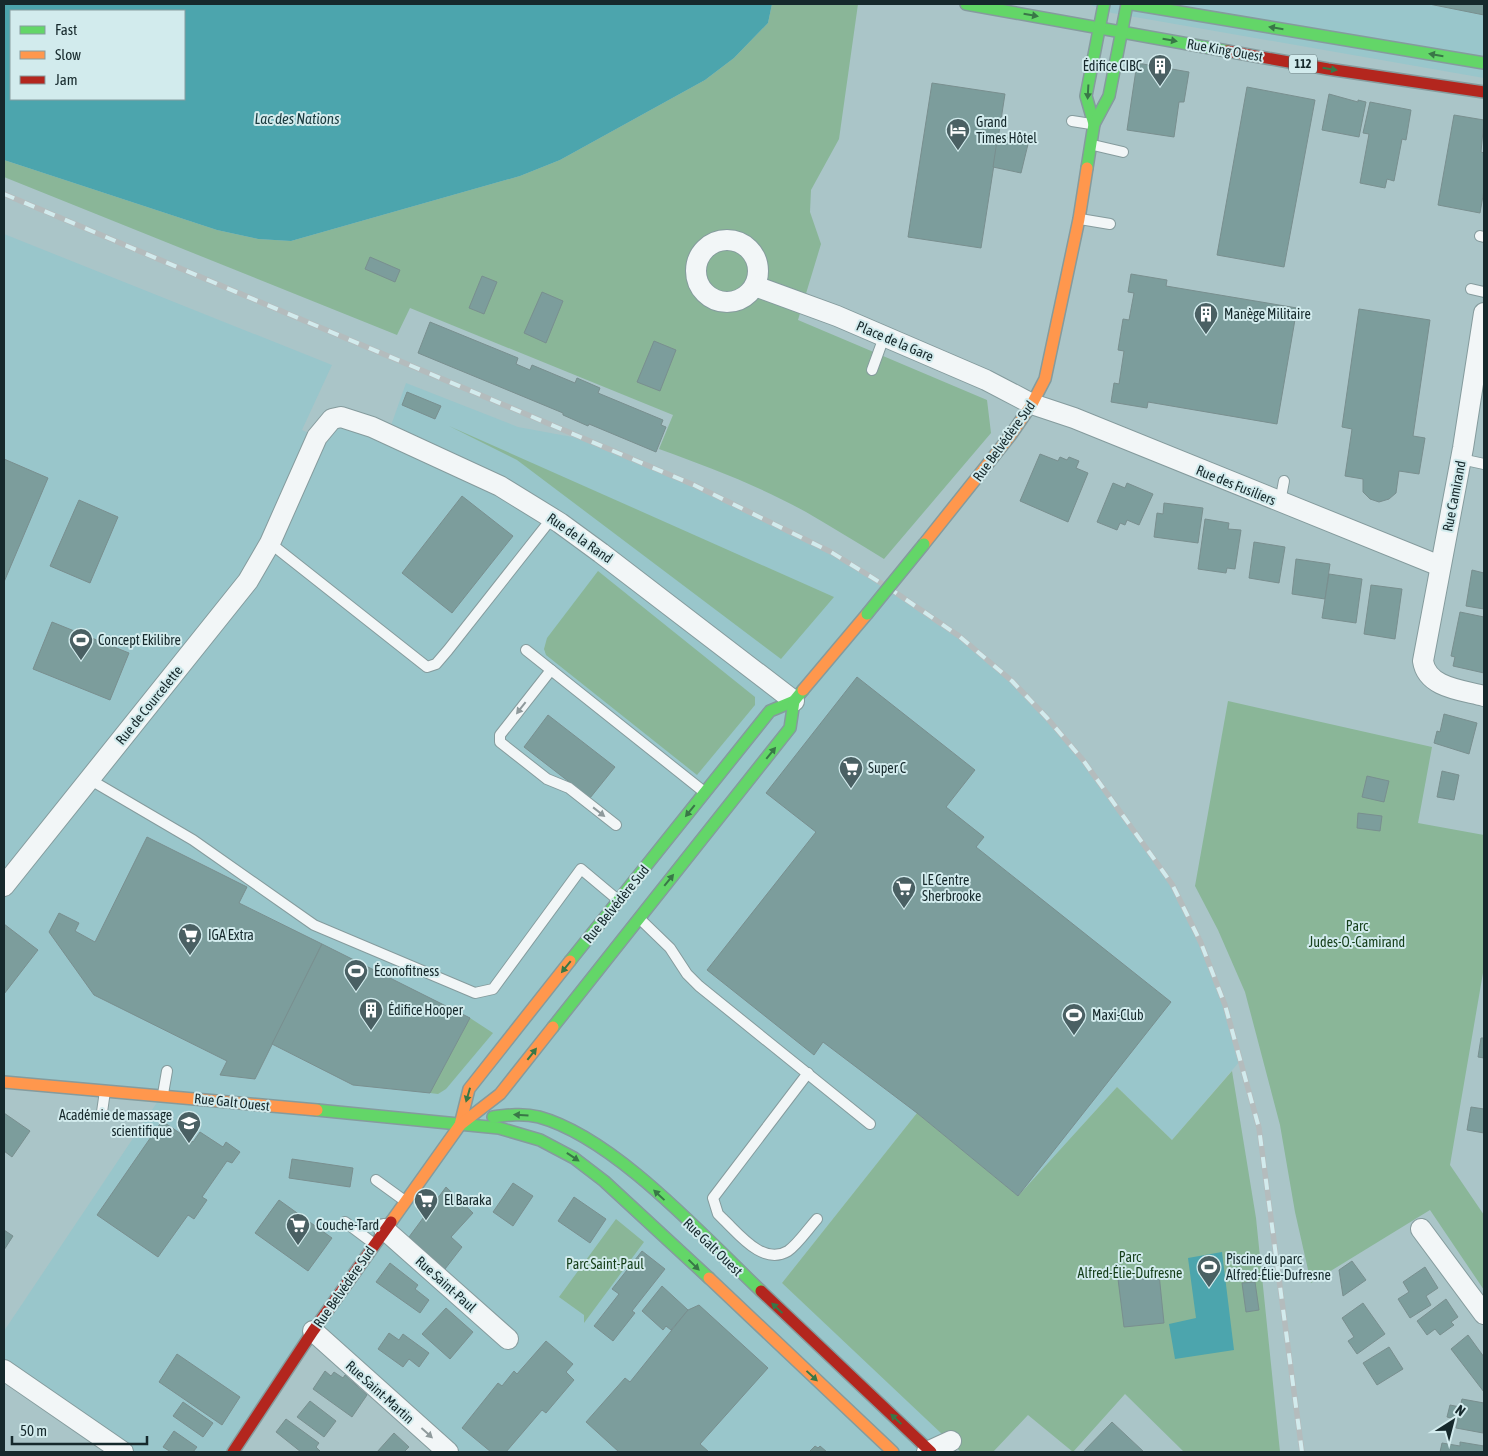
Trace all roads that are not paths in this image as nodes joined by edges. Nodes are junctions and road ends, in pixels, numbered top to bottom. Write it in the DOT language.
graph roads {
  1 [pos="966,4"];
  2 [pos="1104,4"];
  3 [pos="1127,4"];
  4 [pos="1132,4"];
  5 [pos="1099,27"];
  6 [pos="1122,32"];
  7 [pos="1484,64"];
  8 [pos="1484,92"];
  9 [pos="1072,121"];
  10 [pos="1094,124"];
  11 [pos="1092,144"];
  12 [pos="1123,152"];
  13 [pos="1079,219"];
  14 [pos="1110,224"];
  15 [pos="755,286"];
  16 [pos="1471,289"];
  17 [pos="1484,292"];
  18 [pos="1484,313"];
  19 [pos="884,337"];
  20 [pos="872,370"];
  21 [pos="1479,374"];
  22 [pos="1032,404"];
  23 [pos="341,417"];
  24 [pos="1461,458"];
  25 [pos="1484,464"];
  26 [pos="1284,481"];
  27 [pos="1280,502"];
  28 [pos="552,518"];
  29 [pos="270,543"];
  30 [pos="1440,566"];
  31 [pos="526,650"];
  32 [pos="550,670"];
  33 [pos="1484,696"];
  34 [pos="794,701"];
  35 [pos="89,779"];
  36 [pos="705,792"];
  37 [pos="616,825"];
  38 [pos="5,882"];
  39 [pos="629,910"];
  40 [pos="167,1071"];
  41 [pos="808,1073"];
  42 [pos="4,1082"];
  43 [pos="105,1090"];
  44 [pos="162,1095"];
  45 [pos="102,1112"];
  46 [pos="870,1124"];
  47 [pos="460,1125"];
  48 [pos="376,1180"];
  49 [pos="405,1201"];
  50 [pos="817,1219"];
  51 [pos="346,1222"];
  52 [pos="1421,1230"];
  53 [pos="379,1236"];
  54 [pos="1484,1314"];
  55 [pos="313,1331"];
  56 [pos="508,1340"];
  57 [pos="4,1370"];
  58 [pos="951,1441"];
  59 [pos="123,1452"];
  60 [pos="233,1452"];
  61 [pos="448,1452"];
  62 [pos="893,1452"];
  63 [pos="929,1452"];
  1 -- 5 [label="main road, Rue King Ouest / 112, one-way"];
  2 -- 5 [label="main road, Rue Belvédère Sud"];
  3 -- 6 [label="main road, Rue Belvédère Sud"];
  7 -- 4 [label="main road, 112, one-way"];
  5 -- 6 [label="main road, Rue King Ouest / 112"];
  5 -- 10 [label="main road, Rue Belvédère Sud, one-way"];
  6 -- 8 [label="main road, Rue King Ouest / 112, one-way"];
  6 -- 10 [label="main road, Rue Belvédère Sud"];
  9 -- 10 [label="lane"];
  10 -- 11 [label="main road, Rue Belvédère Sud"];
  11 -- 12 [label="lane"];
  11 -- 13 [label="main road, Rue Belvédère Sud"];
  13 -- 14 [label="lane"];
  13 -- 22 [label="main road, Rue Belvédère Sud"];
  15 -- 19 [label="street, Place de la Gare"];
  16 -- 17 [label="lane"];
  18 -- 21 [label="street, Rue Camirand"];
  19 -- 20 [label="lane"];
  19 -- 22 [label="street, Place de la Gare"];
  21 -- 24 [label="street, Rue Camirand"];
  22 -- 27 [label="street, Rue des Fusiliers"];
  22 -- 34 [label="main road, Rue Belvédère Sud, bridge"];
  23 -- 28 [label="street, Rue de la Rand"];
  23 -- 29 [label="street, Rue de Courcelette"];
  24 -- 25 [label="lane"];
  24 -- 30 [label="street, Rue Camirand"];
  26 -- 27 [label="lane"];
  27 -- 30 [label="street, Rue des Fusiliers"];
  28 -- 29 [label="lane"];
  28 -- 34 [label="street, Rue de la Rand"];
  29 -- 35 [label="street, Rue de Courcelette"];
  30 -- 33 [label="street, Rue Camirand"];
  31 -- 32 [label="lane"];
  32 -- 36 [label="lane"];
  32 -- 37 [label="lane, one-way"];
  34 -- 36 [label="main road, Rue Belvédère Sud"];
  39 -- 34 [label="main road, Rue Belvédère Sud, one-way"];
  35 -- 38 [label="street, Rue de Courcelette"];
  35 -- 39 [label="lane"];
  36 -- 39 [label="main road, Rue Belvédère Sud, one-way"];
  39 -- 41 [label="lane"];
  47 -- 39 [label="main road, Rue Belvédère Sud, one-way"];
  39 -- 47 [label="main road, Rue Belvédère Sud, one-way"];
  40 -- 44 [label="lane"];
  41 -- 46 [label="lane"];
  41 -- 50 [label="lane"];
  42 -- 43 [label="main road, Rue Galt Ouest"];
  43 -- 44 [label="main road, Rue Galt Ouest"];
  43 -- 45 [label="lane"];
  44 -- 47 [label="main road, Rue Galt Ouest"];
  47 -- 49 [label="main road, Rue Belvédère Sud"];
  47 -- 62 [label="main road, Rue Galt Ouest, one-way"];
  63 -- 47 [label="main road, Rue Galt Ouest, one-way"];
  48 -- 49 [label="lane"];
  49 -- 53 [label="main road, Rue Belvédère Sud"];
  51 -- 53 [label="lane"];
  52 -- 54 [label="street"];
  53 -- 55 [label="main road, Rue Belvédère Sud"];
  53 -- 56 [label="street, Rue Saint-Paul"];
  55 -- 60 [label="main road, Rue Belvédère Sud"];
  55 -- 61 [label="street, Rue Saint-Martin, one-way"];
  57 -- 59 [label="street"];
  58 -- 63 [label="street"];
}
